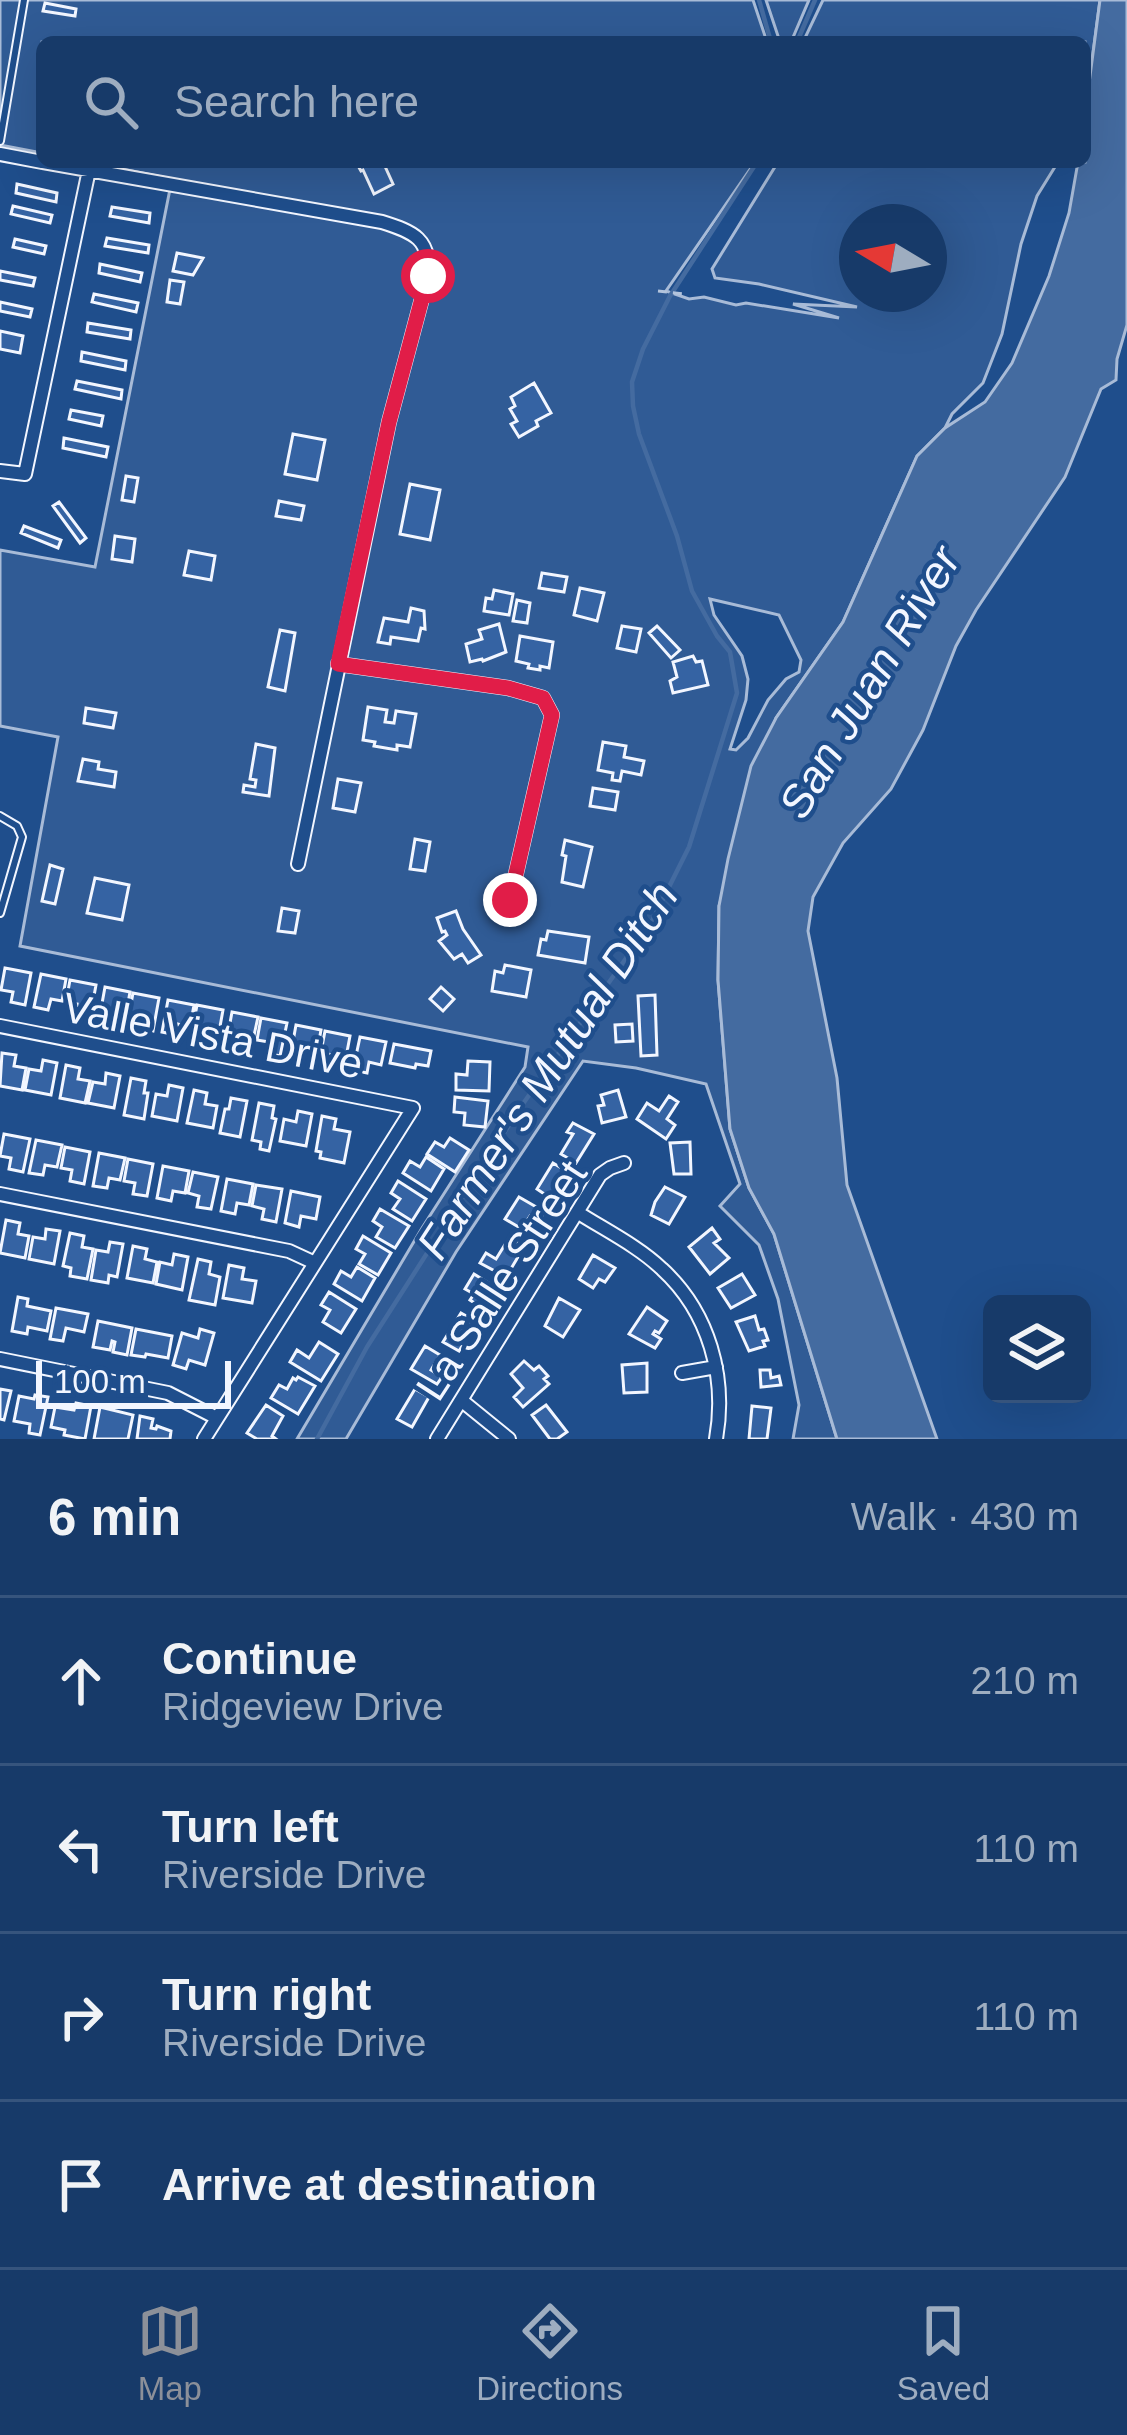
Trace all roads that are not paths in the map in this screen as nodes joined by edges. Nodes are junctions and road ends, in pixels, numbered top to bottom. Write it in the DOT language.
graph roads {
  1 [pos="25,0"];
  2 [pos="0,141"];
  3 [pos="0,154"];
  4 [pos="36,161"];
  5 [pos="77,168"];
  6 [pos="89,170"];
  7 [pos="0,471"];
  8 [pos="338,664"];
  9 [pos="0,816"];
  10 [pos="298,863"];
  11 [pos="510,900"];
  12 [pos="0,913"];
  13 [pos="0,1027"];
  14 [pos="624,1163"];
  15 [pos="0,1194"];
  16 [pos="577,1212"];
  17 [pos="315,1263"];
  18 [pos="0,1359"];
  19 [pos="716,1366"];
  20 [pos="682,1373"];
  21 [pos="461,1400"];
  22 [pos="217,1418"];
  23 [pos="204,1439"];
  24 [pos="437,1439"];
  25 [pos="509,1439"];
  26 [pos="716,1439"];
  1 -- 2 [label="lane"];
  3 -- 4 [label="street"];
  5 -- 6 [label="street"];
  6 -- 7 [label="street"];
  6 -- 8 [label="street"];
  8 -- 10 [label="street"];
  8 -- 11 [label="street"];
  9 -- 12 [label="lane"];
  13 -- 17 [label="street, Valle Vista Drive"];
  14 -- 16 [label="street, La Salle Street"];
  15 -- 17 [label="street"];
  16 -- 19 [label="street"];
  16 -- 21 [label="street, La Salle Street"];
  17 -- 22 [label="street"];
  18 -- 22 [label="street"];
  19 -- 20 [label="street"];
  19 -- 26 [label="street"];
  21 -- 24 [label="street, La Salle Street"];
  21 -- 25 [label="street"];
  22 -- 23 [label="street"];
}
